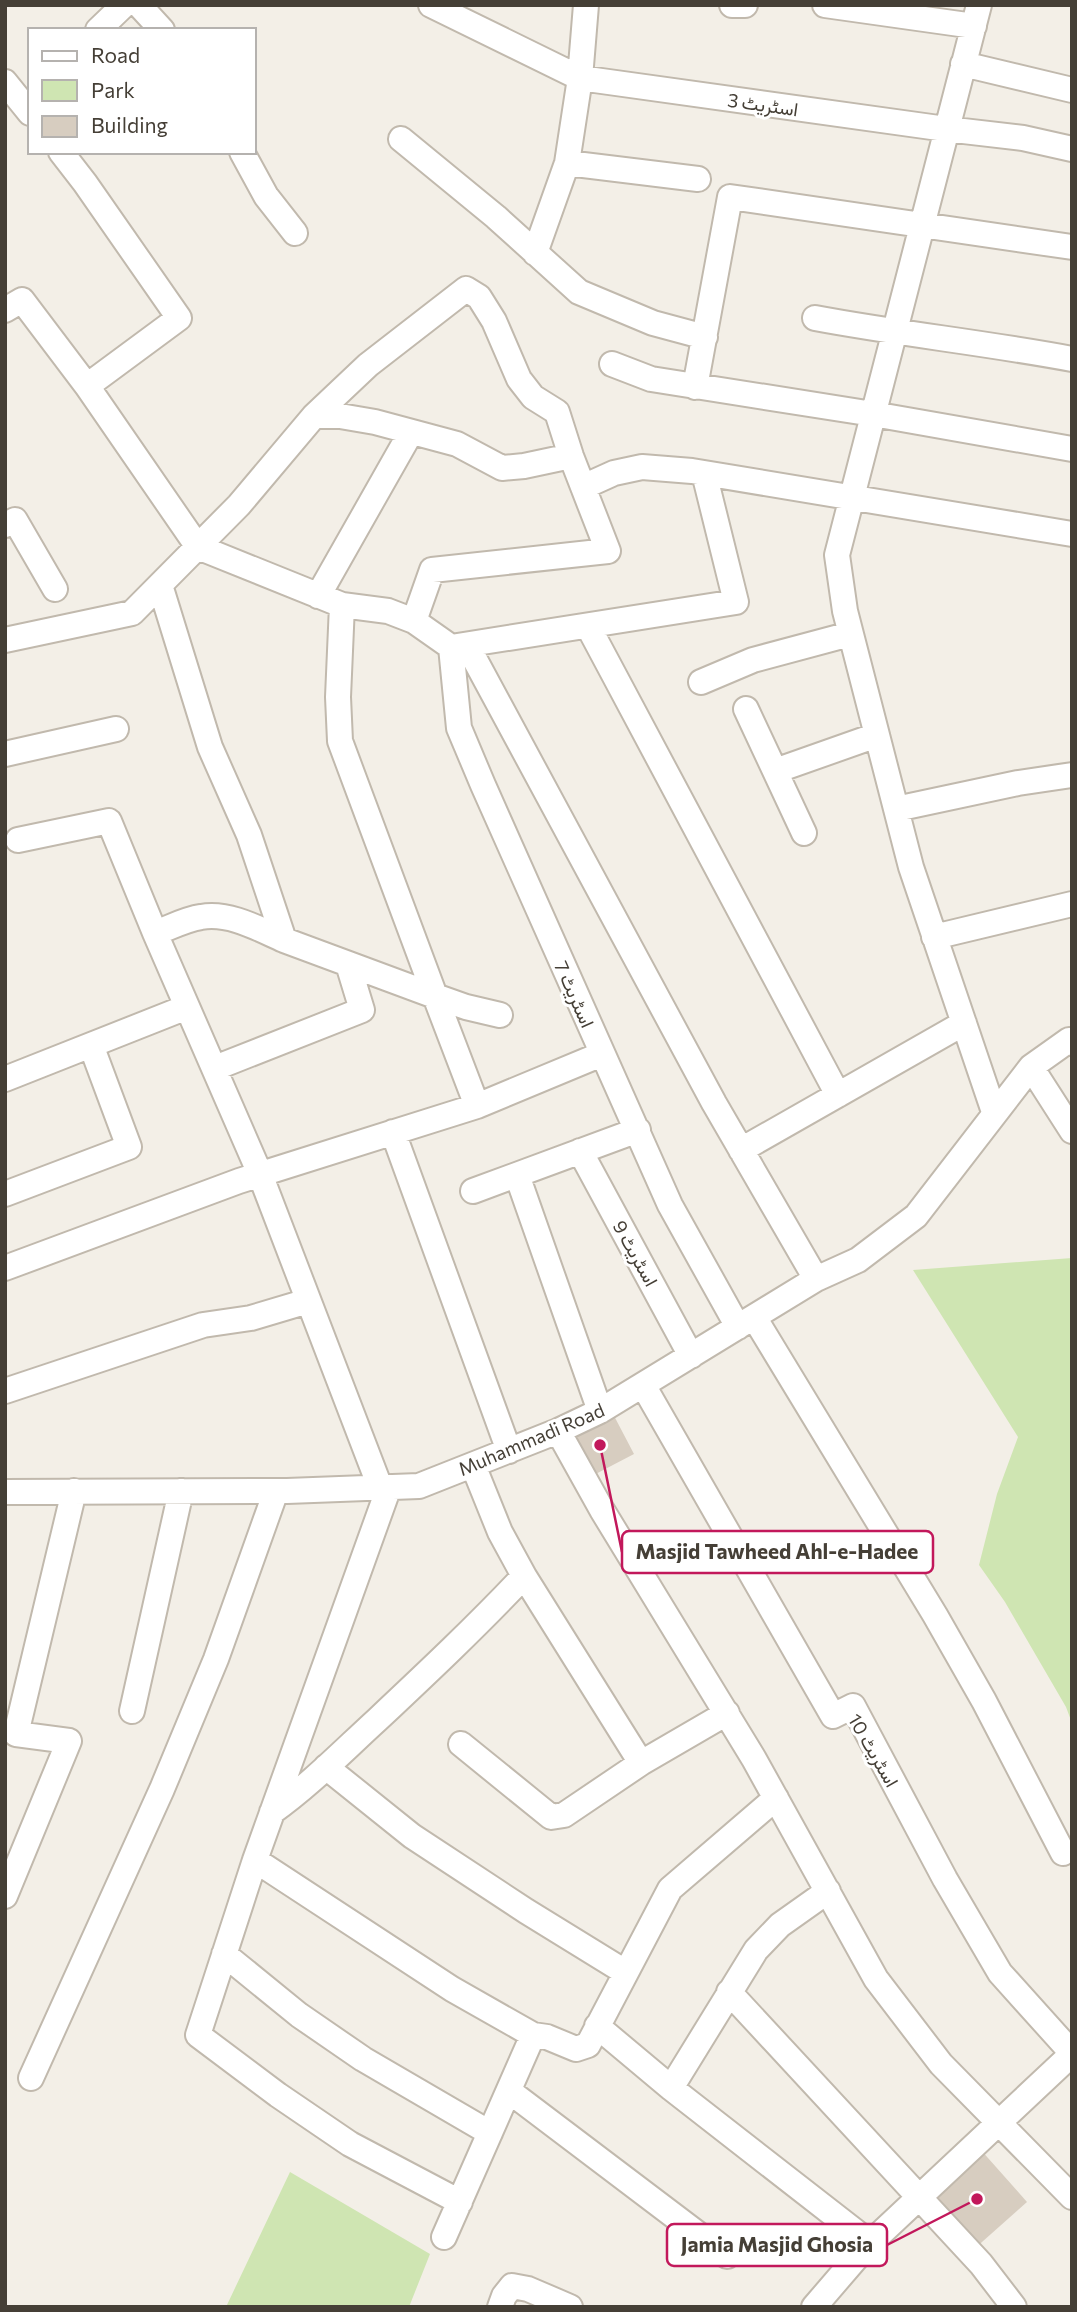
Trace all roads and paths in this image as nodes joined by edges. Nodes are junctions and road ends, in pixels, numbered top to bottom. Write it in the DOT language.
graph roads {
  1 [pos="124,5"];
  2 [pos="139,5"];
  3 [pos="431,5"];
  4 [pos="586,5"];
  5 [pos="732,5"];
  6 [pos="745,5"];
  7 [pos="825,5"];
  8 [pos="976,16"];
  9 [pos="100,28"];
  10 [pos="160,28"];
  11 [pos="963,64"];
  12 [pos="580,78"];
  13 [pos="1072,90"];
  14 [pos="946,129"];
  15 [pos="401,139"];
  16 [pos="1072,149"];
  17 [pos="63,154"];
  18 [pos="243,154"];
  19 [pos="567,163"];
  20 [pos="698,179"];
  21 [pos="921,225"];
  22 [pos="295,233"];
  23 [pos="1072,247"];
  24 [pos="535,253"];
  25 [pos="5,310"];
  26 [pos="815,318"];
  27 [pos="893,332"];
  28 [pos="705,337"];
  29 [pos="1072,359"];
  30 [pos="612,365"];
  31 [pos="87,386"];
  32 [pos="695,387"];
  33 [pos="873,414"];
  34 [pos="314,416"];
  35 [pos="411,432"];
  36 [pos="1072,449"];
  37 [pos="571,456"];
  38 [pos="704,473"];
  39 [pos="583,487"];
  40 [pos="851,498"];
  41 [pos="5,525"];
  42 [pos="1072,534"];
  43 [pos="198,547"];
  44 [pos="160,585"];
  45 [pos="55,589"];
  46 [pos="318,596"];
  47 [pos="342,605"];
  48 [pos="414,621"];
  49 [pos="588,625"];
  50 [pos="850,634"];
  51 [pos="5,640"];
  52 [pos="459,646"];
  53 [pos="701,682"];
  54 [pos="746,709"];
  55 [pos="116,729"];
  56 [pos="877,735"];
  57 [pos="5,754"];
  58 [pos="775,771"];
  59 [pos="1072,775"];
  60 [pos="896,809"];
  61 [pos="804,833"];
  62 [pos="18,840"];
  63 [pos="1072,904"];
  64 [pos="155,933"];
  65 [pos="934,937"];
  66 [pos="284,940"];
  67 [pos="348,964"];
  68 [pos="435,996"];
  69 [pos="187,1007"];
  70 [pos="500,1015"];
  71 [pos="964,1023"];
  72 [pos="1072,1043"];
  73 [pos="91,1045"];
  74 [pos="601,1054"];
  75 [pos="1031,1067"];
  76 [pos="215,1068"];
  77 [pos="5,1079"];
  78 [pos="838,1095"];
  79 [pos="477,1106"];
  80 [pos="994,1112"];
  81 [pos="638,1130"];
  82 [pos="1072,1131"];
  83 [pos="393,1132"];
  84 [pos="741,1150"];
  85 [pos="580,1151"];
  86 [pos="260,1174"];
  87 [pos="517,1175"];
  88 [pos="473,1191"];
  89 [pos="5,1194"];
  90 [pos="5,1268"];
  91 [pos="816,1279"];
  92 [pos="308,1301"];
  93 [pos="746,1322"];
  94 [pos="691,1356"];
  95 [pos="643,1385"];
  96 [pos="5,1391"];
  97 [pos="600,1411"];
  98 [pos="558,1431"];
  99 [pos="509,1451"];
  100 [pos="473,1465"];
  101 [pos="384,1487"];
  102 [pos="74,1491"];
  103 [pos="181,1491"];
  104 [pos="276,1491"];
  105 [pos="5,1492"];
  106 [pos="524,1576"];
  107 [pos="132,1712"];
  108 [pos="727,1713"];
  109 [pos="461,1744"];
  110 [pos="641,1763"];
  111 [pos="326,1767"];
  112 [pos="776,1798"];
  113 [pos="272,1812"];
  114 [pos="1063,1853"];
  115 [pos="255,1860"];
  116 [pos="7,1888"];
  117 [pos="828,1891"];
  118 [pos="224,1954"];
  119 [pos="625,1972"];
  120 [pos="729,1993"];
  121 [pos="597,2026"];
  122 [pos="533,2035"];
  123 [pos="1072,2054"];
  124 [pos="31,2078"];
  125 [pos="671,2088"];
  126 [pos="509,2091"];
  127 [pos="998,2124"];
  128 [pos="490,2133"];
  129 [pos="1072,2197"];
  130 [pos="918,2198"];
  131 [pos="460,2202"];
  132 [pos="444,2238"];
  133 [pos="870,2243"];
  134 [pos="727,2256"];
  135 [pos="500,2307"];
  136 [pos="570,2307"];
  137 [pos="814,2307"];
  138 [pos="1014,2307"];
  1 -- 9 [label="street"];
  2 -- 10 [label="street"];
  3 -- 12 [label="street, اسٹریٹ 3"];
  4 -- 12 [label="street"];
  5 -- 6 [label="street"];
  7 -- 8 [label="street"];
  8 -- 11 [label="street"];
  11 -- 13 [label="street"];
  11 -- 14 [label="street"];
  12 -- 14 [label="street, اسٹریٹ 3"];
  12 -- 19 [label="street"];
  14 -- 16 [label="street, اسٹریٹ 3"];
  14 -- 21 [label="street"];
  15 -- 24 [label="street"];
  17 -- 31 [label="street"];
  18 -- 22 [label="street"];
  19 -- 20 [label="street"];
  19 -- 24 [label="street"];
  21 -- 23 [label="street"];
  21 -- 27 [label="street"];
  21 -- 28 [label="street"];
  24 -- 28 [label="street"];
  25 -- 31 [label="street"];
  26 -- 27 [label="street"];
  27 -- 29 [label="street"];
  27 -- 33 [label="street"];
  28 -- 32 [label="street"];
  30 -- 32 [label="street"];
  31 -- 43 [label="street"];
  32 -- 33 [label="street"];
  33 -- 36 [label="street"];
  33 -- 40 [label="street"];
  34 -- 35 [label="street"];
  34 -- 37 [label="street"];
  34 -- 43 [label="street"];
  35 -- 37 [label="street"];
  35 -- 46 [label="street"];
  37 -- 39 [label="street"];
  38 -- 39 [label="street"];
  38 -- 40 [label="street"];
  38 -- 49 [label="street"];
  39 -- 48 [label="street"];
  40 -- 42 [label="street"];
  40 -- 50 [label="street"];
  41 -- 45 [label="street"];
  43 -- 44 [label="street"];
  43 -- 46 [label="street"];
  44 -- 51 [label="street"];
  44 -- 66 [label="street"];
  46 -- 47 [label="street"];
  47 -- 48 [label="street"];
  47 -- 68 [label="street"];
  48 -- 52 [label="street"];
  49 -- 52 [label="street"];
  49 -- 78 [label="street"];
  50 -- 53 [label="street"];
  50 -- 56 [label="street"];
  52 -- 74 [label="street, اسٹریٹ 7"];
  52 -- 84 [label="street"];
  54 -- 58 [label="street"];
  55 -- 57 [label="street"];
  56 -- 58 [label="street"];
  56 -- 60 [label="street"];
  58 -- 61 [label="street"];
  59 -- 60 [label="street"];
  60 -- 65 [label="street"];
  62 -- 64 [label="street"];
  63 -- 65 [label="street"];
  64 -- 66 [label="street"];
  64 -- 69 [label="street"];
  65 -- 71 [label="street"];
  66 -- 67 [label="street"];
  67 -- 68 [label="street"];
  67 -- 76 [label="street"];
  68 -- 70 [label="street"];
  68 -- 79 [label="street"];
  69 -- 73 [label="street"];
  69 -- 76 [label="street"];
  71 -- 78 [label="street"];
  71 -- 80 [label="street"];
  72 -- 75 [label="street, Muhammadi Road"];
  73 -- 77 [label="street"];
  73 -- 89 [label="street"];
  74 -- 79 [label="street"];
  74 -- 81 [label="street, اسٹریٹ 7"];
  75 -- 80 [label="street, Muhammadi Road"];
  75 -- 82 [label="street"];
  76 -- 86 [label="street"];
  78 -- 84 [label="street"];
  79 -- 83 [label="street"];
  80 -- 91 [label="street, Muhammadi Road"];
  81 -- 85 [label="street"];
  81 -- 93 [label="street, اسٹریٹ 7"];
  83 -- 86 [label="street"];
  83 -- 99 [label="street"];
  84 -- 91 [label="street"];
  85 -- 87 [label="street"];
  85 -- 94 [label="street, اسٹریٹ 9"];
  86 -- 90 [label="street"];
  86 -- 92 [label="street"];
  87 -- 88 [label="street"];
  87 -- 97 [label="street"];
  91 -- 93 [label="street, Muhammadi Road"];
  92 -- 96 [label="street"];
  92 -- 101 [label="street"];
  93 -- 94 [label="street, Muhammadi Road"];
  93 -- 114 [label="street, اسٹریٹ 7"];
  94 -- 95 [label="street, Muhammadi Road"];
  95 -- 97 [label="street, Muhammadi Road"];
  95 -- 123 [label="street, اسٹریٹ 10"];
  97 -- 98 [label="street, Muhammadi Road"];
  98 -- 99 [label="street, Muhammadi Road"];
  98 -- 108 [label="street"];
  99 -- 100 [label="street, Muhammadi Road"];
  100 -- 101 [label="street, Muhammadi Road"];
  100 -- 106 [label="street"];
  101 -- 104 [label="street, Muhammadi Road"];
  101 -- 113 [label="street"];
  102 -- 103 [label="street, Muhammadi Road"];
  102 -- 105 [label="street, Muhammadi Road"];
  102 -- 116 [label="street"];
  103 -- 104 [label="street, Muhammadi Road"];
  103 -- 107 [label="street"];
  104 -- 124 [label="street"];
  106 -- 110 [label="street"];
  106 -- 111 [label="street"];
  108 -- 110 [label="street"];
  108 -- 112 [label="street"];
  109 -- 110 [label="street"];
  111 -- 113 [label="street"];
  111 -- 119 [label="street"];
  112 -- 117 [label="street"];
  112 -- 119 [label="street"];
  113 -- 115 [label="street"];
  115 -- 118 [label="street"];
  115 -- 122 [label="street"];
  117 -- 120 [label="street"];
  117 -- 127 [label="street"];
  118 -- 128 [label="street"];
  118 -- 131 [label="street"];
  119 -- 121 [label="street"];
  120 -- 125 [label="street"];
  120 -- 130 [label="street"];
  121 -- 122 [label="street"];
  121 -- 125 [label="street"];
  122 -- 126 [label="street"];
  123 -- 127 [label="street"];
  125 -- 133 [label="street"];
  126 -- 128 [label="street"];
  126 -- 134 [label="street"];
  127 -- 129 [label="street"];
  127 -- 130 [label="street"];
  128 -- 131 [label="street"];
  130 -- 133 [label="street"];
  130 -- 138 [label="street"];
  131 -- 132 [label="street"];
  133 -- 137 [label="street"];
  135 -- 136 [label="street"];
}
